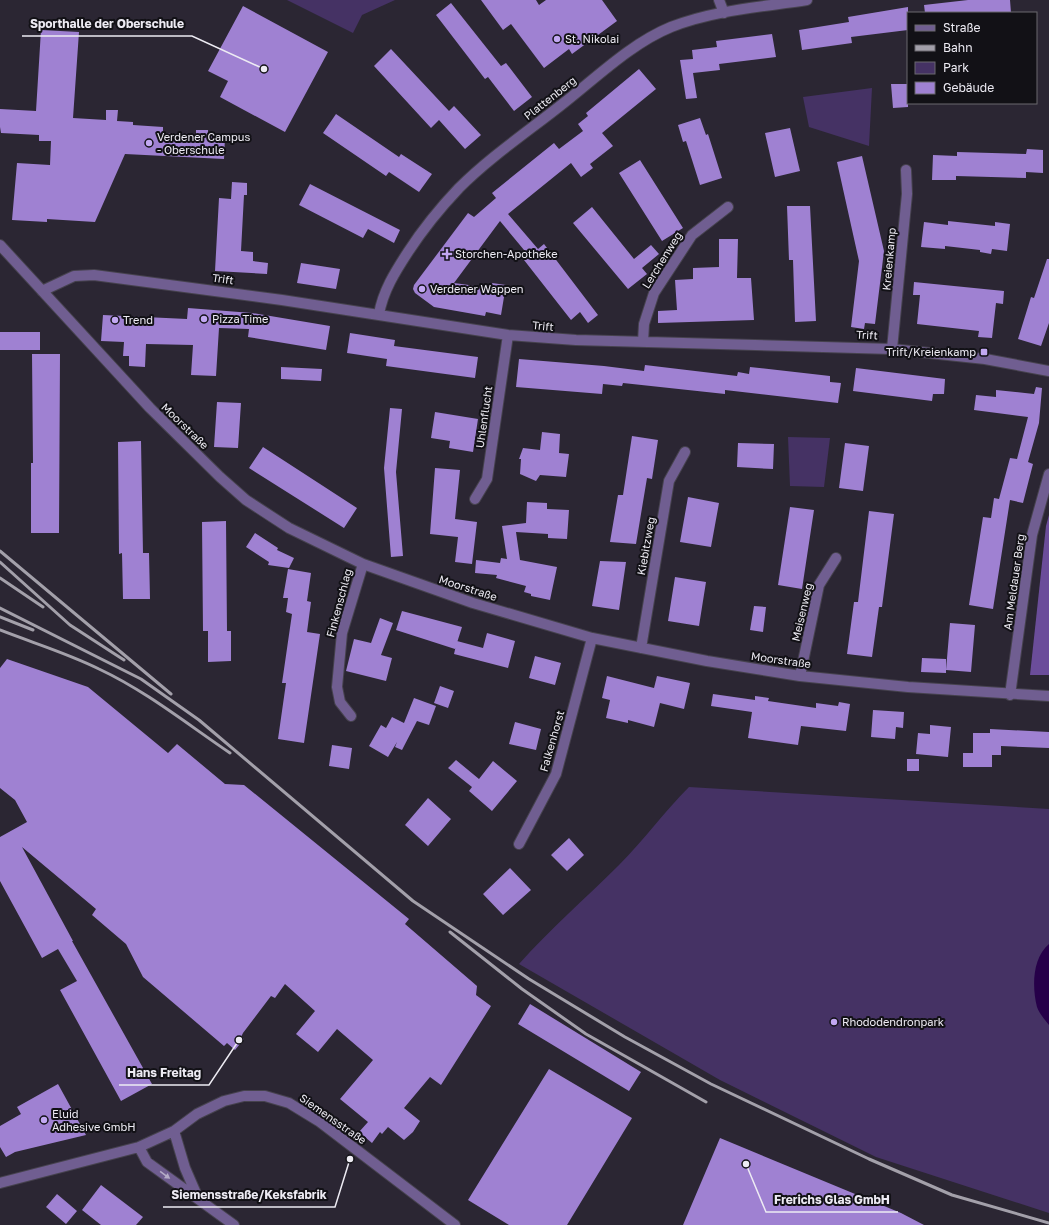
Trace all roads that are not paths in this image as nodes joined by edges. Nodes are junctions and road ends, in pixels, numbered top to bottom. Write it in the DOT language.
graph roads {
  1 [pos="719,0"];
  2 [pos="807,0"];
  3 [pos="724,13"];
  4 [pos="906,170"];
  5 [pos="728,207"];
  6 [pos="0,245"];
  7 [pos="42,291"];
  8 [pos="380,314"];
  9 [pos="508,335"];
  10 [pos="643,342"];
  11 [pos="892,349"];
  12 [pos="1049,371"];
  13 [pos="685,452"];
  14 [pos="1049,474"];
  15 [pos="475,499"];
  16 [pos="836,558"];
  17 [pos="363,564"];
  18 [pos="592,638"];
  19 [pos="641,648"];
  20 [pos="800,676"];
  21 [pos="1010,695"];
  22 [pos="1049,696"];
  23 [pos="351,716"];
  24 [pos="519,844"];
  25 [pos="174,1131"];
  26 [pos="139,1147"];
  27 [pos="0,1183"];
  28 [pos="198,1198"];
  29 [pos="234,1225"];
  30 [pos="455,1225"];
  1 -- 3 [label="street"];
  2 -- 3 [label="street, Plattenberg"];
  3 -- 8 [label="street, Plattenberg"];
  4 -- 11 [label="street, Kreienkamp"];
  5 -- 10 [label="street, Lerchenweg"];
  6 -- 7 [label="street, Moorstraße"];
  7 -- 8 [label="street, Trift"];
  7 -- 17 [label="street, Moorstraße"];
  8 -- 9 [label="street, Trift"];
  9 -- 10 [label="street, Trift"];
  9 -- 15 [label="street, Uhlenflucht"];
  10 -- 11 [label="street, Trift"];
  11 -- 12 [label="street, Trift"];
  13 -- 19 [label="street, Kiebitzweg"];
  14 -- 21 [label="street, Am Meldauer Berg"];
  16 -- 20 [label="street, Meisenweg"];
  17 -- 18 [label="street, Moorstraße"];
  17 -- 23 [label="street, Finkenschlag"];
  18 -- 19 [label="street, Moorstraße"];
  18 -- 24 [label="street, Falkenhorst"];
  19 -- 20 [label="street, Moorstraße"];
  20 -- 21 [label="street, Moorstraße"];
  21 -- 22 [label="street, Moorstraße"];
  25 -- 26 [label="street, Siemensstraße"];
  25 -- 28 [label="street"];
  25 -- 30 [label="street, Siemensstraße"];
  26 -- 27 [label="street, Siemensstraße"];
  26 -- 28 [label="street, one-way"];
  28 -- 29 [label="street"];
}
